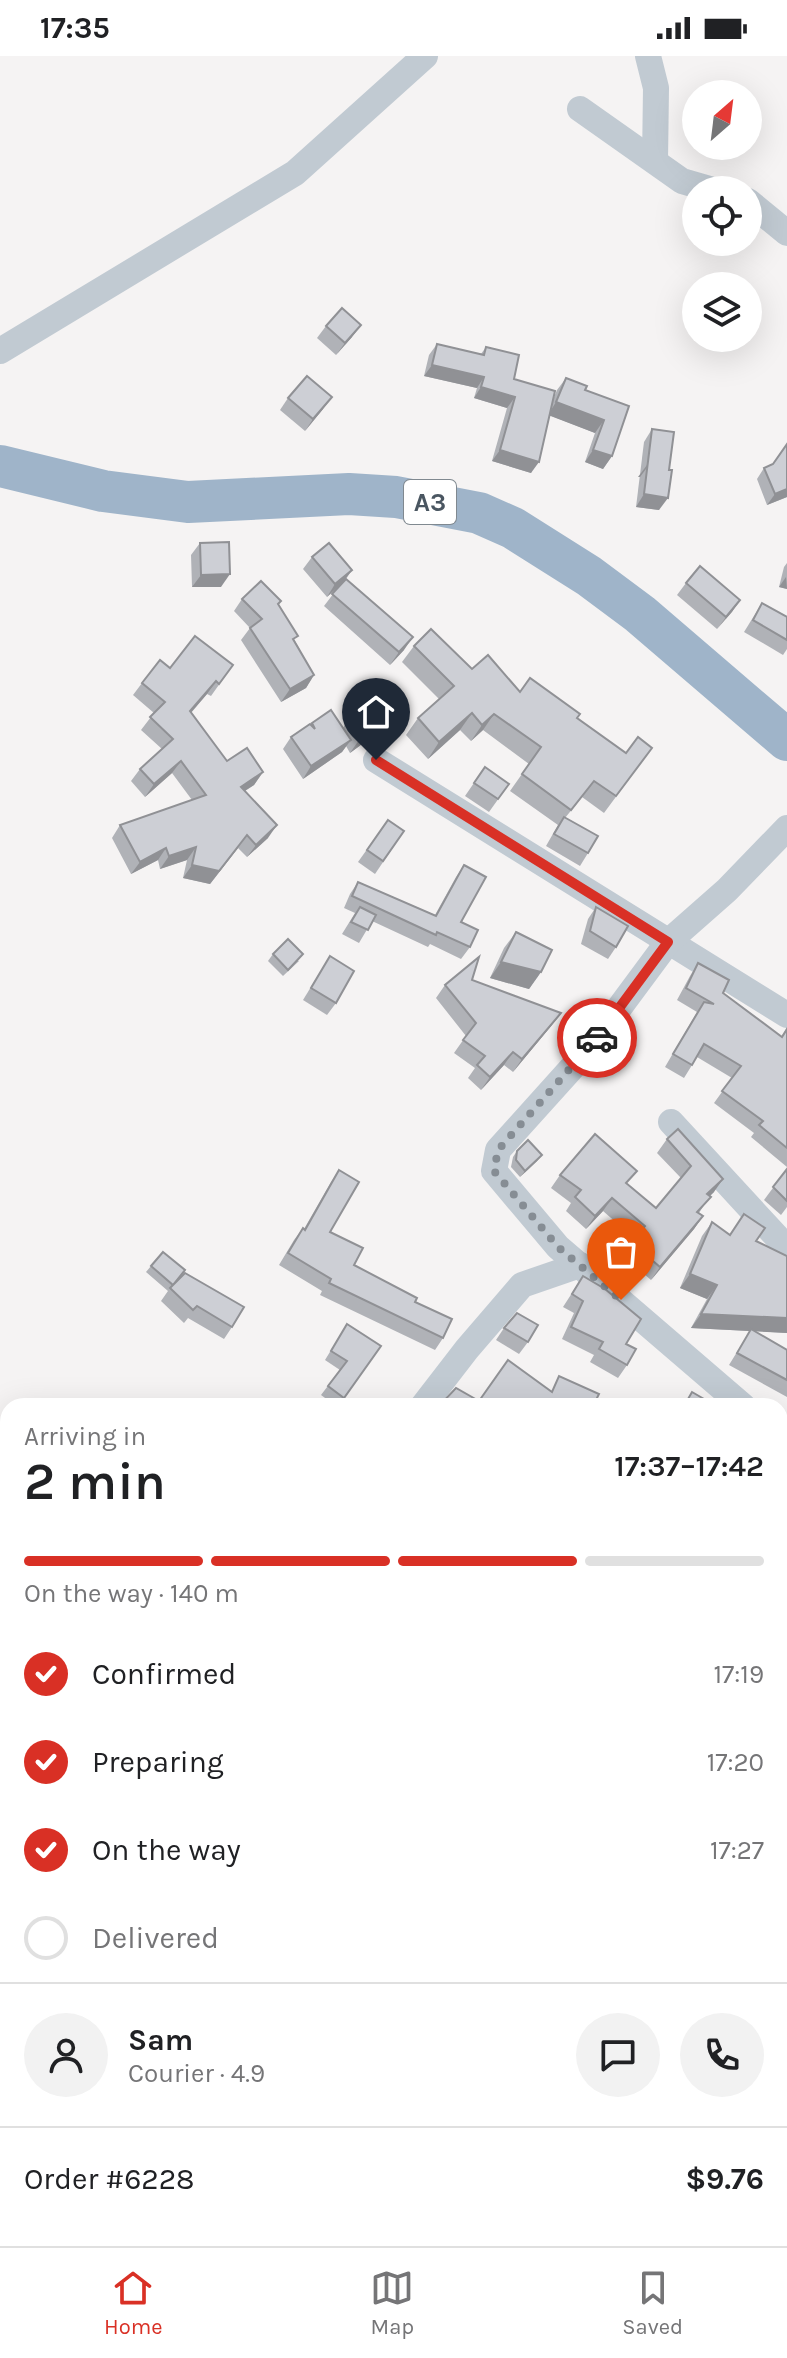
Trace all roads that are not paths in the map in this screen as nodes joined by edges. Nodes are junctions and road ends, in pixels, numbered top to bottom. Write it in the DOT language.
graph roads {
  1 [pos="425,56"];
  2 [pos="648,56"];
  3 [pos="580,109"];
  4 [pos="655,161"];
  5 [pos="682,181"];
  6 [pos="762,212"];
  7 [pos="787,233"];
  8 [pos="0,351"];
  9 [pos="0,466"];
  10 [pos="787,740"];
  11 [pos="376,760"];
  12 [pos="787,828"];
  13 [pos="668,942"];
  14 [pos="787,1015"];
  15 [pos="671,1122"];
  16 [pos="787,1248"];
  17 [pos="580,1265"];
  18 [pos="429,1398"];
  19 [pos="734,1398"];
  1 -- 8 [label="street"];
  2 -- 4 [label="street"];
  3 -- 4 [label="street"];
  4 -- 5 [label="street"];
  6 -- 7 [label="street"];
  9 -- 10 [label="highway, A3"];
  11 -- 13 [label="street"];
  12 -- 13 [label="street"];
  13 -- 14 [label="street"];
  13 -- 17 [label="street"];
  15 -- 16 [label="street"];
  17 -- 18 [label="street"];
  17 -- 19 [label="street"];
}
